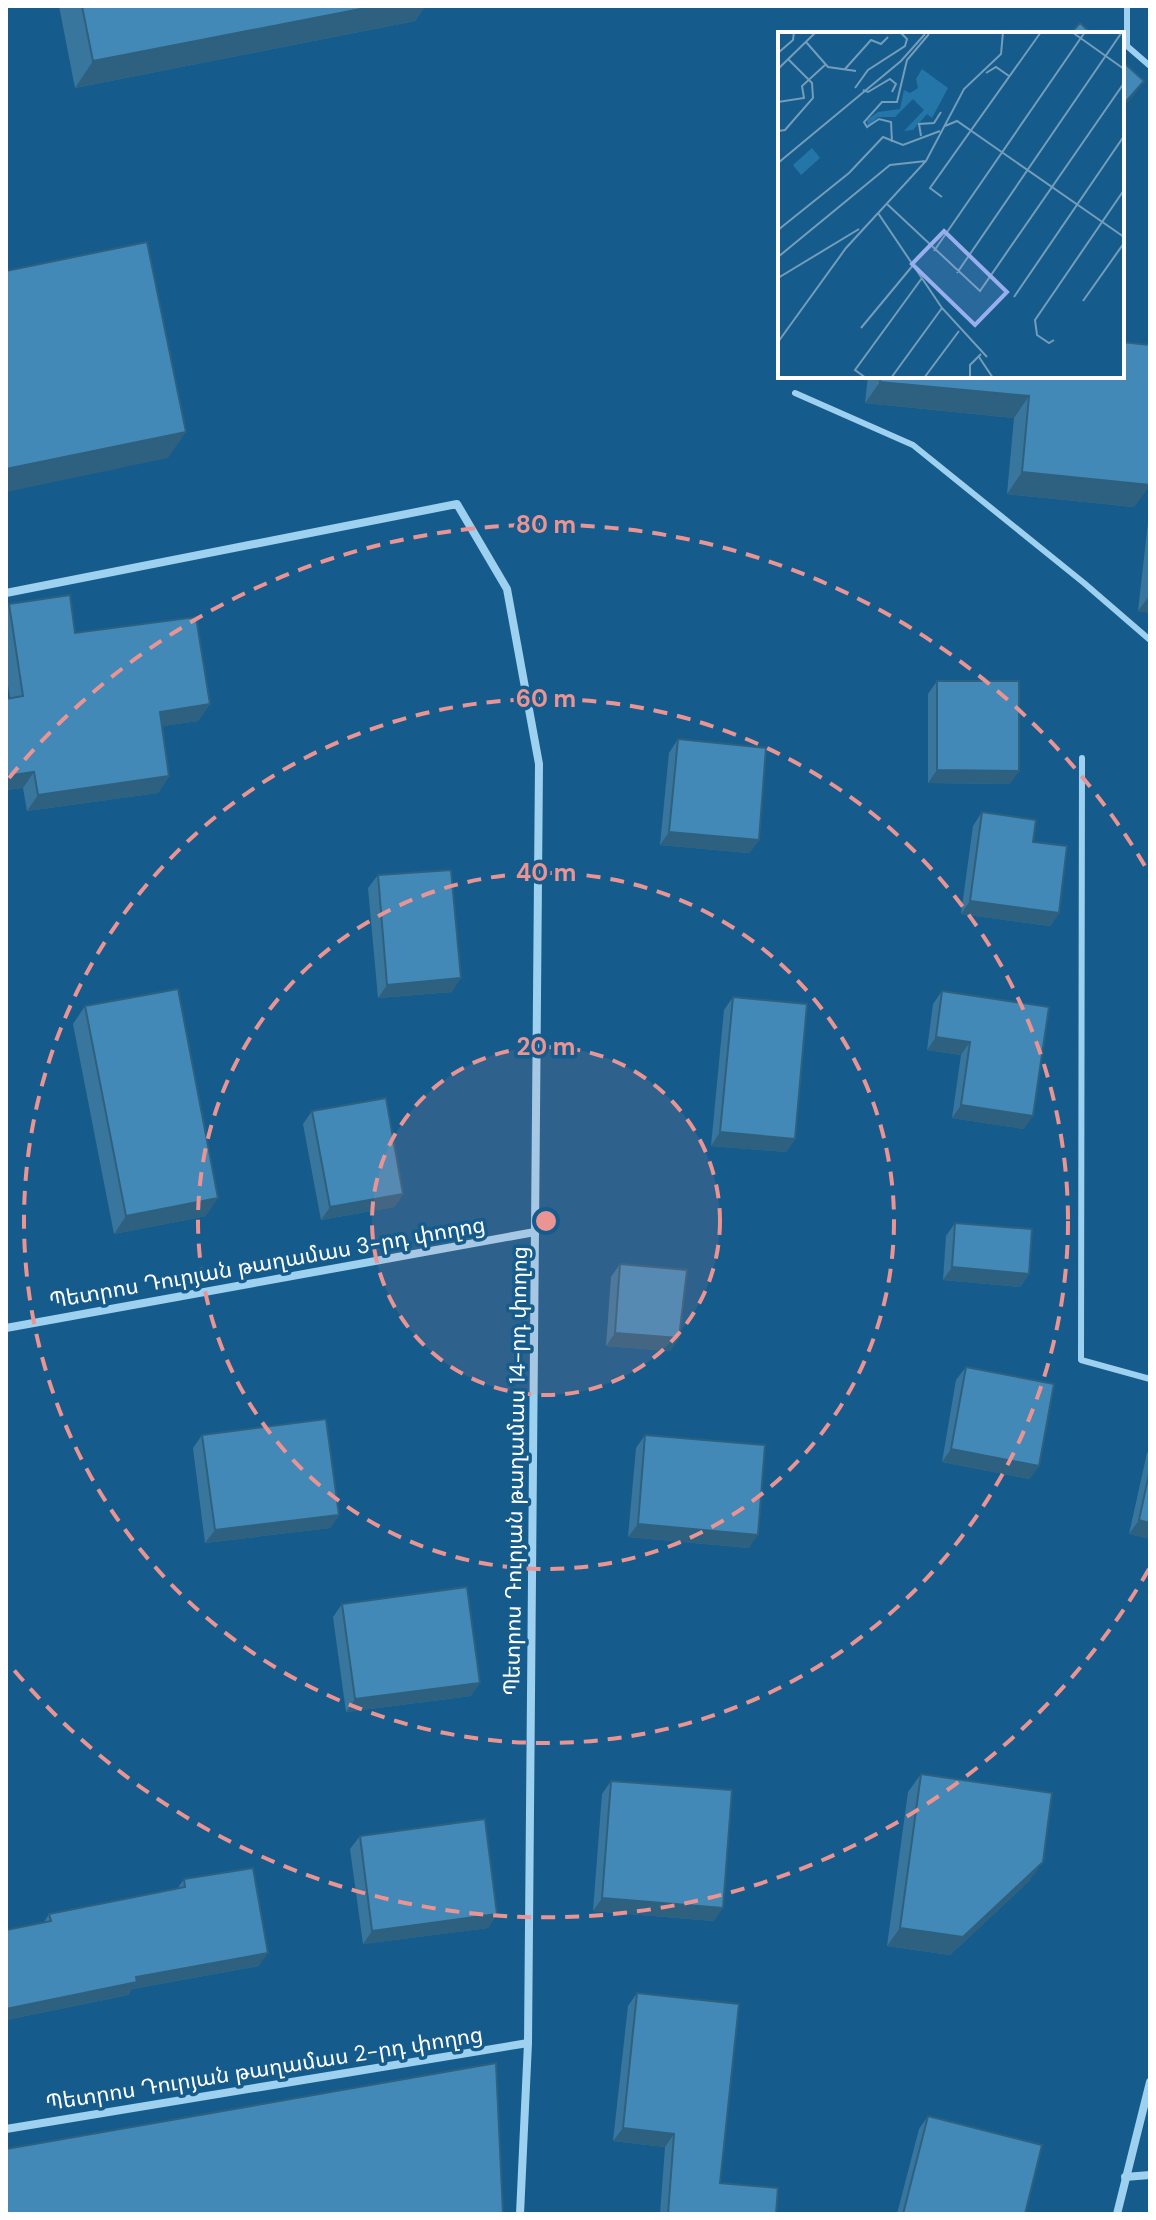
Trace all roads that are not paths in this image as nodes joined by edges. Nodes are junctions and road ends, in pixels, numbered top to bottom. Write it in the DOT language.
graph roads {
  1 [pos="1127,6"];
  2 [pos="1150,66"];
  3 [pos="795,393"];
  4 [pos="6,593"];
  5 [pos="1150,640"];
  6 [pos="1082,758"];
  7 [pos="535,1232"];
  8 [pos="6,1328"];
  9 [pos="1150,1379"];
  10 [pos="528,2043"];
  11 [pos="1150,2082"];
  12 [pos="6,2129"];
  13 [pos="1150,2175"];
  14 [pos="1125,2177"];
  15 [pos="520,2214"];
  16 [pos="1117,2214"];
  1 -- 2 [label="lane"];
  3 -- 5 [label="lane"];
  4 -- 7 [label="street, Պետրոս Դուրյան թաղամաս 14-րդ փողոց"];
  6 -- 9 [label="lane"];
  7 -- 8 [label="street, Պետրոս Դուրյան թաղամաս 3-րդ փողոց"];
  7 -- 10 [label="street, Պետրոս Դուրյան թաղամաս 14-րդ փողոց"];
  10 -- 12 [label="street, Պետրոս Դուրյան թաղամաս 2-րդ փողոց"];
  10 -- 15 [label="street, Պետրոս Դուրյան թաղամաս 14-րդ փողոց"];
  11 -- 14 [label="street"];
  13 -- 14 [label="street"];
  14 -- 16 [label="street"];
}
